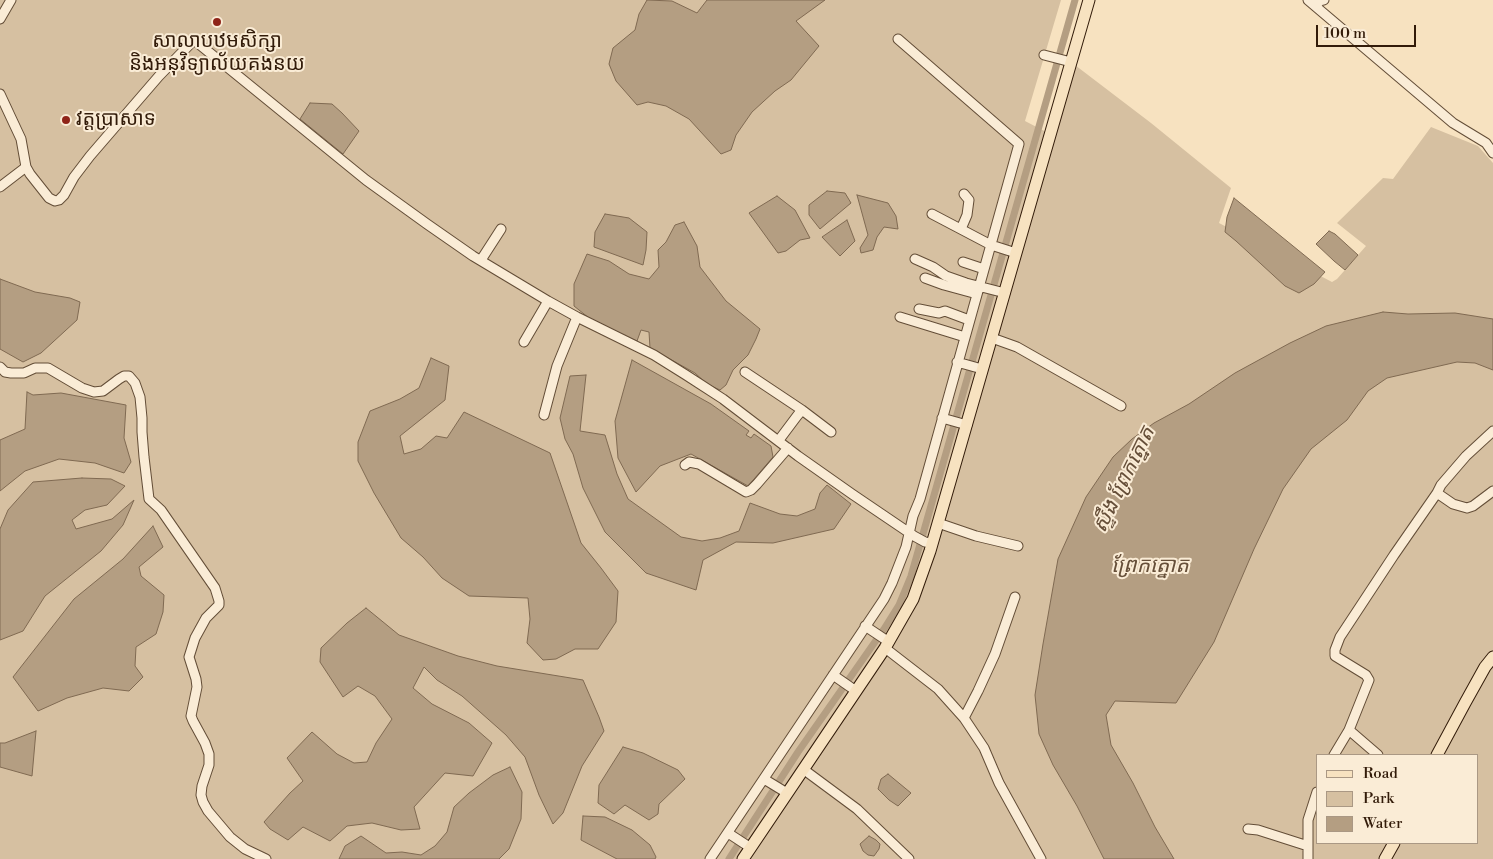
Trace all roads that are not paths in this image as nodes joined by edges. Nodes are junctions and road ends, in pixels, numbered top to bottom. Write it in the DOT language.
graph roads {
  1 [pos="12,0"];
  2 [pos="1089,0"];
  3 [pos="1324,0"];
  4 [pos="1311,3"];
  5 [pos="0,19"];
  6 [pos="898,39"];
  7 [pos="1048,57"];
  8 [pos="1067,62"];
  9 [pos="0,94"];
  10 [pos="1493,152"];
  11 [pos="26,166"];
  12 [pos="0,187"];
  13 [pos="964,194"];
  14 [pos="932,214"];
  15 [pos="500,229"];
  16 [pos="961,229"];
  17 [pos="993,245"];
  18 [pos="1012,251"];
  19 [pos="915,259"];
  20 [pos="481,260"];
  21 [pos="963,262"];
  22 [pos="984,269"];
  23 [pos="925,278"];
  24 [pos="980,290"];
  25 [pos="1000,292"];
  26 [pos="548,301"];
  27 [pos="919,309"];
  28 [pos="577,317"];
  29 [pos="900,317"];
  30 [pos="969,320"];
  31 [pos="965,337"];
  32 [pos="992,338"];
  33 [pos="524,342"];
  34 [pos="960,363"];
  35 [pos="0,367"];
  36 [pos="978,368"];
  37 [pos="745,372"];
  38 [pos="1121,406"];
  39 [pos="802,410"];
  40 [pos="544,415"];
  41 [pos="942,418"];
  42 [pos="967,425"];
  43 [pos="1493,431"];
  44 [pos="831,432"];
  45 [pos="778,440"];
  46 [pos="788,448"];
  47 [pos="685,465"];
  48 [pos="1493,491"];
  49 [pos="1437,493"];
  50 [pos="938,523"];
  51 [pos="912,534"];
  52 [pos="929,543"];
  53 [pos="1018,546"];
  54 [pos="1015,597"];
  55 [pos="865,626"];
  56 [pos="887,645"];
  57 [pos="1493,657"];
  58 [pos="836,677"];
  59 [pos="853,689"];
  60 [pos="964,718"];
  61 [pos="1349,730"];
  62 [pos="1335,754"];
  63 [pos="1377,754"];
  64 [pos="1438,754"];
  65 [pos="803,769"];
  66 [pos="764,779"];
  67 [pos="787,793"];
  68 [pos="1316,795"];
  69 [pos="1248,829"];
  70 [pos="730,835"];
  71 [pos="1394,844"];
  72 [pos="746,845"];
  73 [pos="1308,846"];
  74 [pos="266,859"];
  75 [pos="710,859"];
  76 [pos="743,859"];
  77 [pos="909,859"];
  78 [pos="1041,859"];
  79 [pos="1308,859"];
  80 [pos="1386,859"];
  1 -- 5 [label="street"];
  2 -- 8 [label="main road"];
  3 -- 4 [label="street"];
  4 -- 10 [label="street"];
  6 -- 17 [label="street"];
  7 -- 8 [label="street"];
  8 -- 18 [label="main road"];
  9 -- 11 [label="street"];
  11 -- 12 [label="street"];
  11 -- 20 [label="street"];
  13 -- 16 [label="street"];
  14 -- 16 [label="street"];
  15 -- 20 [label="street"];
  16 -- 17 [label="street"];
  17 -- 18 [label="street"];
  17 -- 22 [label="street"];
  18 -- 25 [label="main road"];
  19 -- 24 [label="street"];
  20 -- 26 [label="street"];
  21 -- 22 [label="street"];
  22 -- 24 [label="street"];
  23 -- 24 [label="street"];
  24 -- 25 [label="street"];
  24 -- 30 [label="street"];
  25 -- 32 [label="main road"];
  26 -- 28 [label="street"];
  26 -- 33 [label="street"];
  27 -- 30 [label="street"];
  28 -- 40 [label="street"];
  28 -- 45 [label="street"];
  29 -- 31 [label="street"];
  30 -- 31 [label="street"];
  31 -- 34 [label="street"];
  32 -- 36 [label="main road"];
  32 -- 38 [label="street"];
  34 -- 36 [label="street"];
  34 -- 41 [label="street"];
  35 -- 74 [label="street"];
  36 -- 42 [label="main road"];
  37 -- 39 [label="street"];
  39 -- 44 [label="street"];
  39 -- 45 [label="street"];
  41 -- 42 [label="street"];
  41 -- 51 [label="street"];
  42 -- 50 [label="main road"];
  43 -- 49 [label="street"];
  45 -- 46 [label="street"];
  46 -- 47 [label="street"];
  46 -- 51 [label="street"];
  48 -- 49 [label="street"];
  49 -- 61 [label="street"];
  50 -- 52 [label="main road"];
  50 -- 53 [label="street"];
  51 -- 52 [label="street"];
  51 -- 55 [label="street"];
  52 -- 56 [label="main road"];
  54 -- 60 [label="street"];
  55 -- 56 [label="street"];
  55 -- 58 [label="street"];
  56 -- 59 [label="main road"];
  56 -- 60 [label="street"];
  57 -- 64 [label="main road"];
  58 -- 59 [label="street"];
  58 -- 66 [label="street"];
  59 -- 65 [label="main road"];
  60 -- 78 [label="street"];
  61 -- 62 [label="street"];
  61 -- 63 [label="street"];
  65 -- 67 [label="main road"];
  65 -- 77 [label="street"];
  66 -- 67 [label="street"];
  66 -- 70 [label="street"];
  67 -- 72 [label="main road"];
  68 -- 73 [label="street"];
  69 -- 73 [label="street"];
  70 -- 72 [label="street"];
  70 -- 75 [label="street"];
  71 -- 80 [label="main road"];
  72 -- 76 [label="main road"];
  73 -- 79 [label="street"];
}
